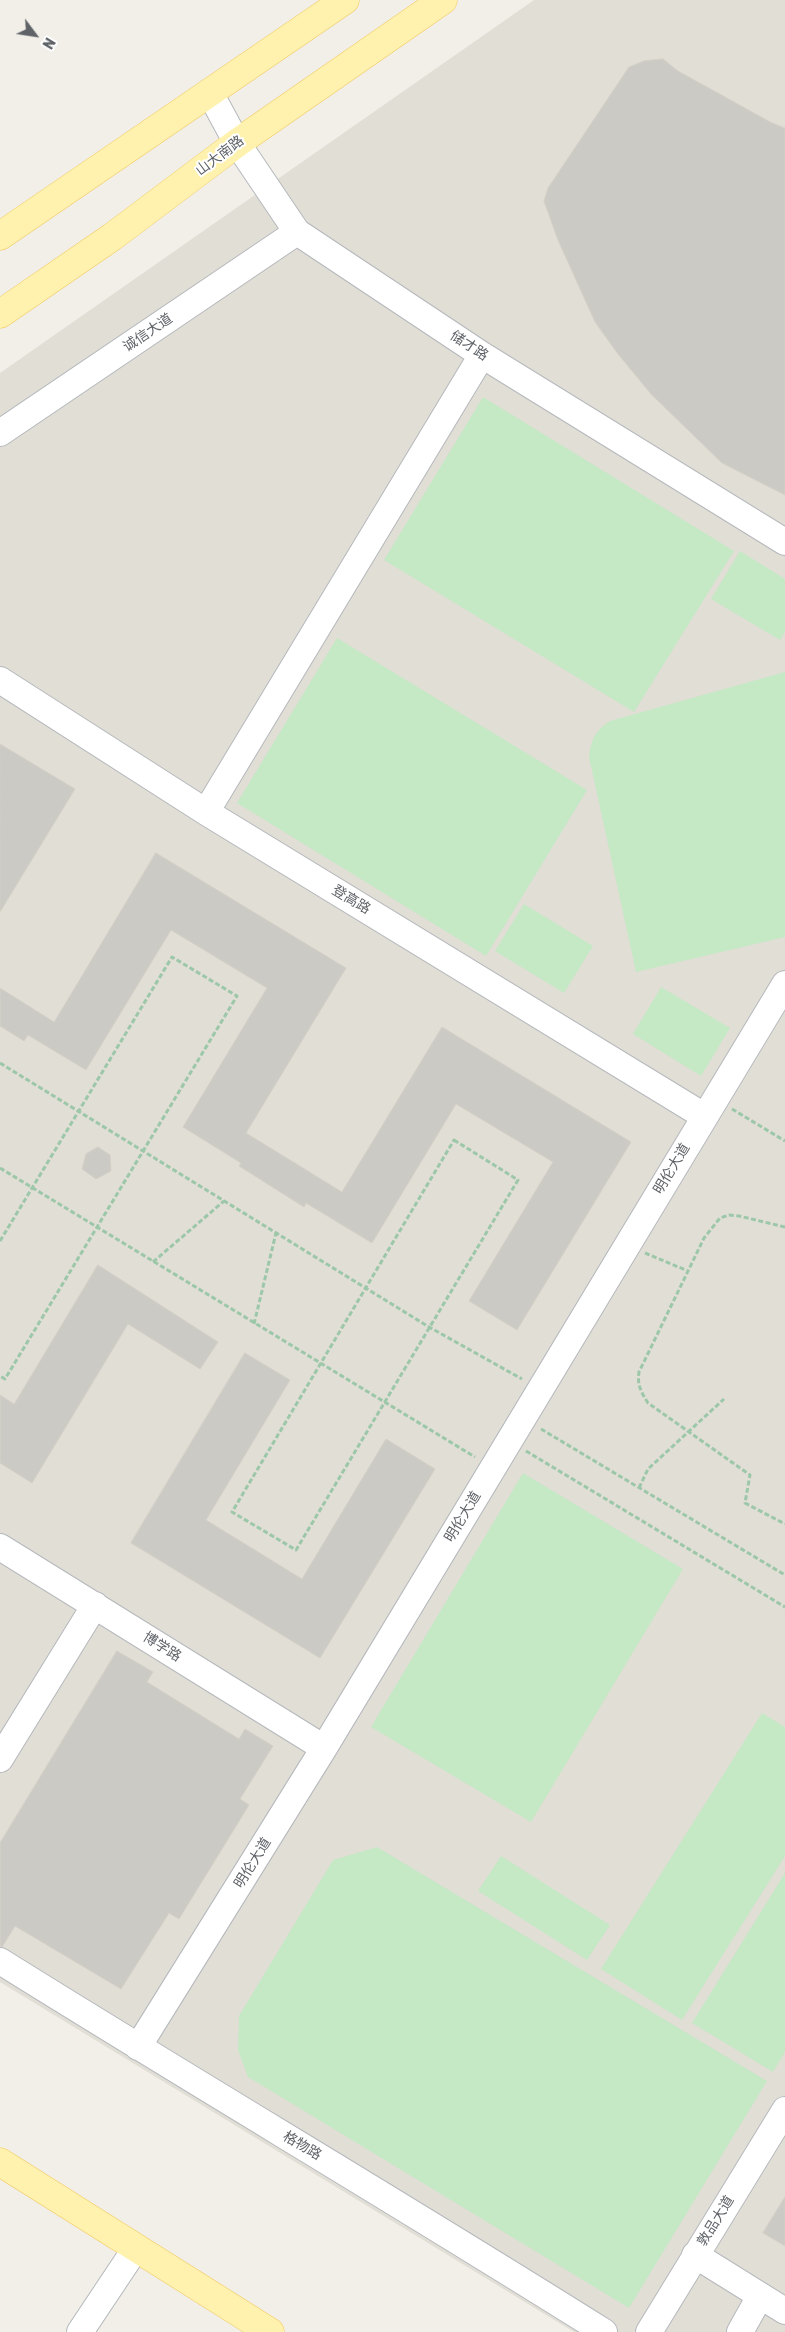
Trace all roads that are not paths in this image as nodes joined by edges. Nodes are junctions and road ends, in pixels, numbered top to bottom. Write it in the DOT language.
graph roads {
  1 [pos="345,0"];
  2 [pos="443,0"];
  3 [pos="210,93"];
  4 [pos="237,143"];
  5 [pos="296,232"];
  6 [pos="0,236"];
  7 [pos="0,314"];
  8 [pos="482,355"];
  9 [pos="0,433"];
  10 [pos="785,542"];
  11 [pos="0,680"];
  12 [pos="206,812"];
  13 [pos="785,984"];
  14 [pos="709,1107"];
  15 [pos="0,1547"];
  16 [pos="95,1605"];
  17 [pos="324,1748"];
  18 [pos="0,1759"];
  19 [pos="0,1960"];
  20 [pos="138,2047"];
  21 [pos="785,2110"];
  22 [pos="0,2162"];
  23 [pos="136,2248"];
  24 [pos="695,2255"];
  25 [pos="760,2296"];
  26 [pos="785,2311"];
  27 [pos="80,2332"];
  28 [pos="270,2332"];
  29 [pos="604,2332"];
  30 [pos="649,2332"];
  31 [pos="740,2332"];
  1 -- 3 [label="main road"];
  2 -- 4 [label="main road, 山大南路"];
  3 -- 4 [label="street, 储才路"];
  3 -- 6 [label="main road"];
  4 -- 5 [label="street, 储才路"];
  4 -- 7 [label="main road, 山大南路"];
  5 -- 8 [label="street, 储才路"];
  5 -- 9 [label="street, 诚信大道"];
  8 -- 10 [label="street, 储才路"];
  8 -- 12 [label="street"];
  11 -- 12 [label="street, 登高路"];
  12 -- 14 [label="street, 登高路"];
  13 -- 14 [label="street, 明伦大道"];
  14 -- 17 [label="street, 明伦大道"];
  15 -- 16 [label="street, 博学路"];
  16 -- 17 [label="street, 博学路"];
  16 -- 18 [label="street"];
  17 -- 20 [label="street, 明伦大道"];
  19 -- 20 [label="street, 格物路"];
  20 -- 29 [label="street, 格物路"];
  21 -- 24 [label="street, 敦品大道"];
  22 -- 23 [label="main road"];
  23 -- 27 [label="street"];
  23 -- 28 [label="main road"];
  24 -- 25 [label="street"];
  24 -- 30 [label="street, 敦品大道"];
  25 -- 26 [label="street"];
  25 -- 31 [label="street"];
}
